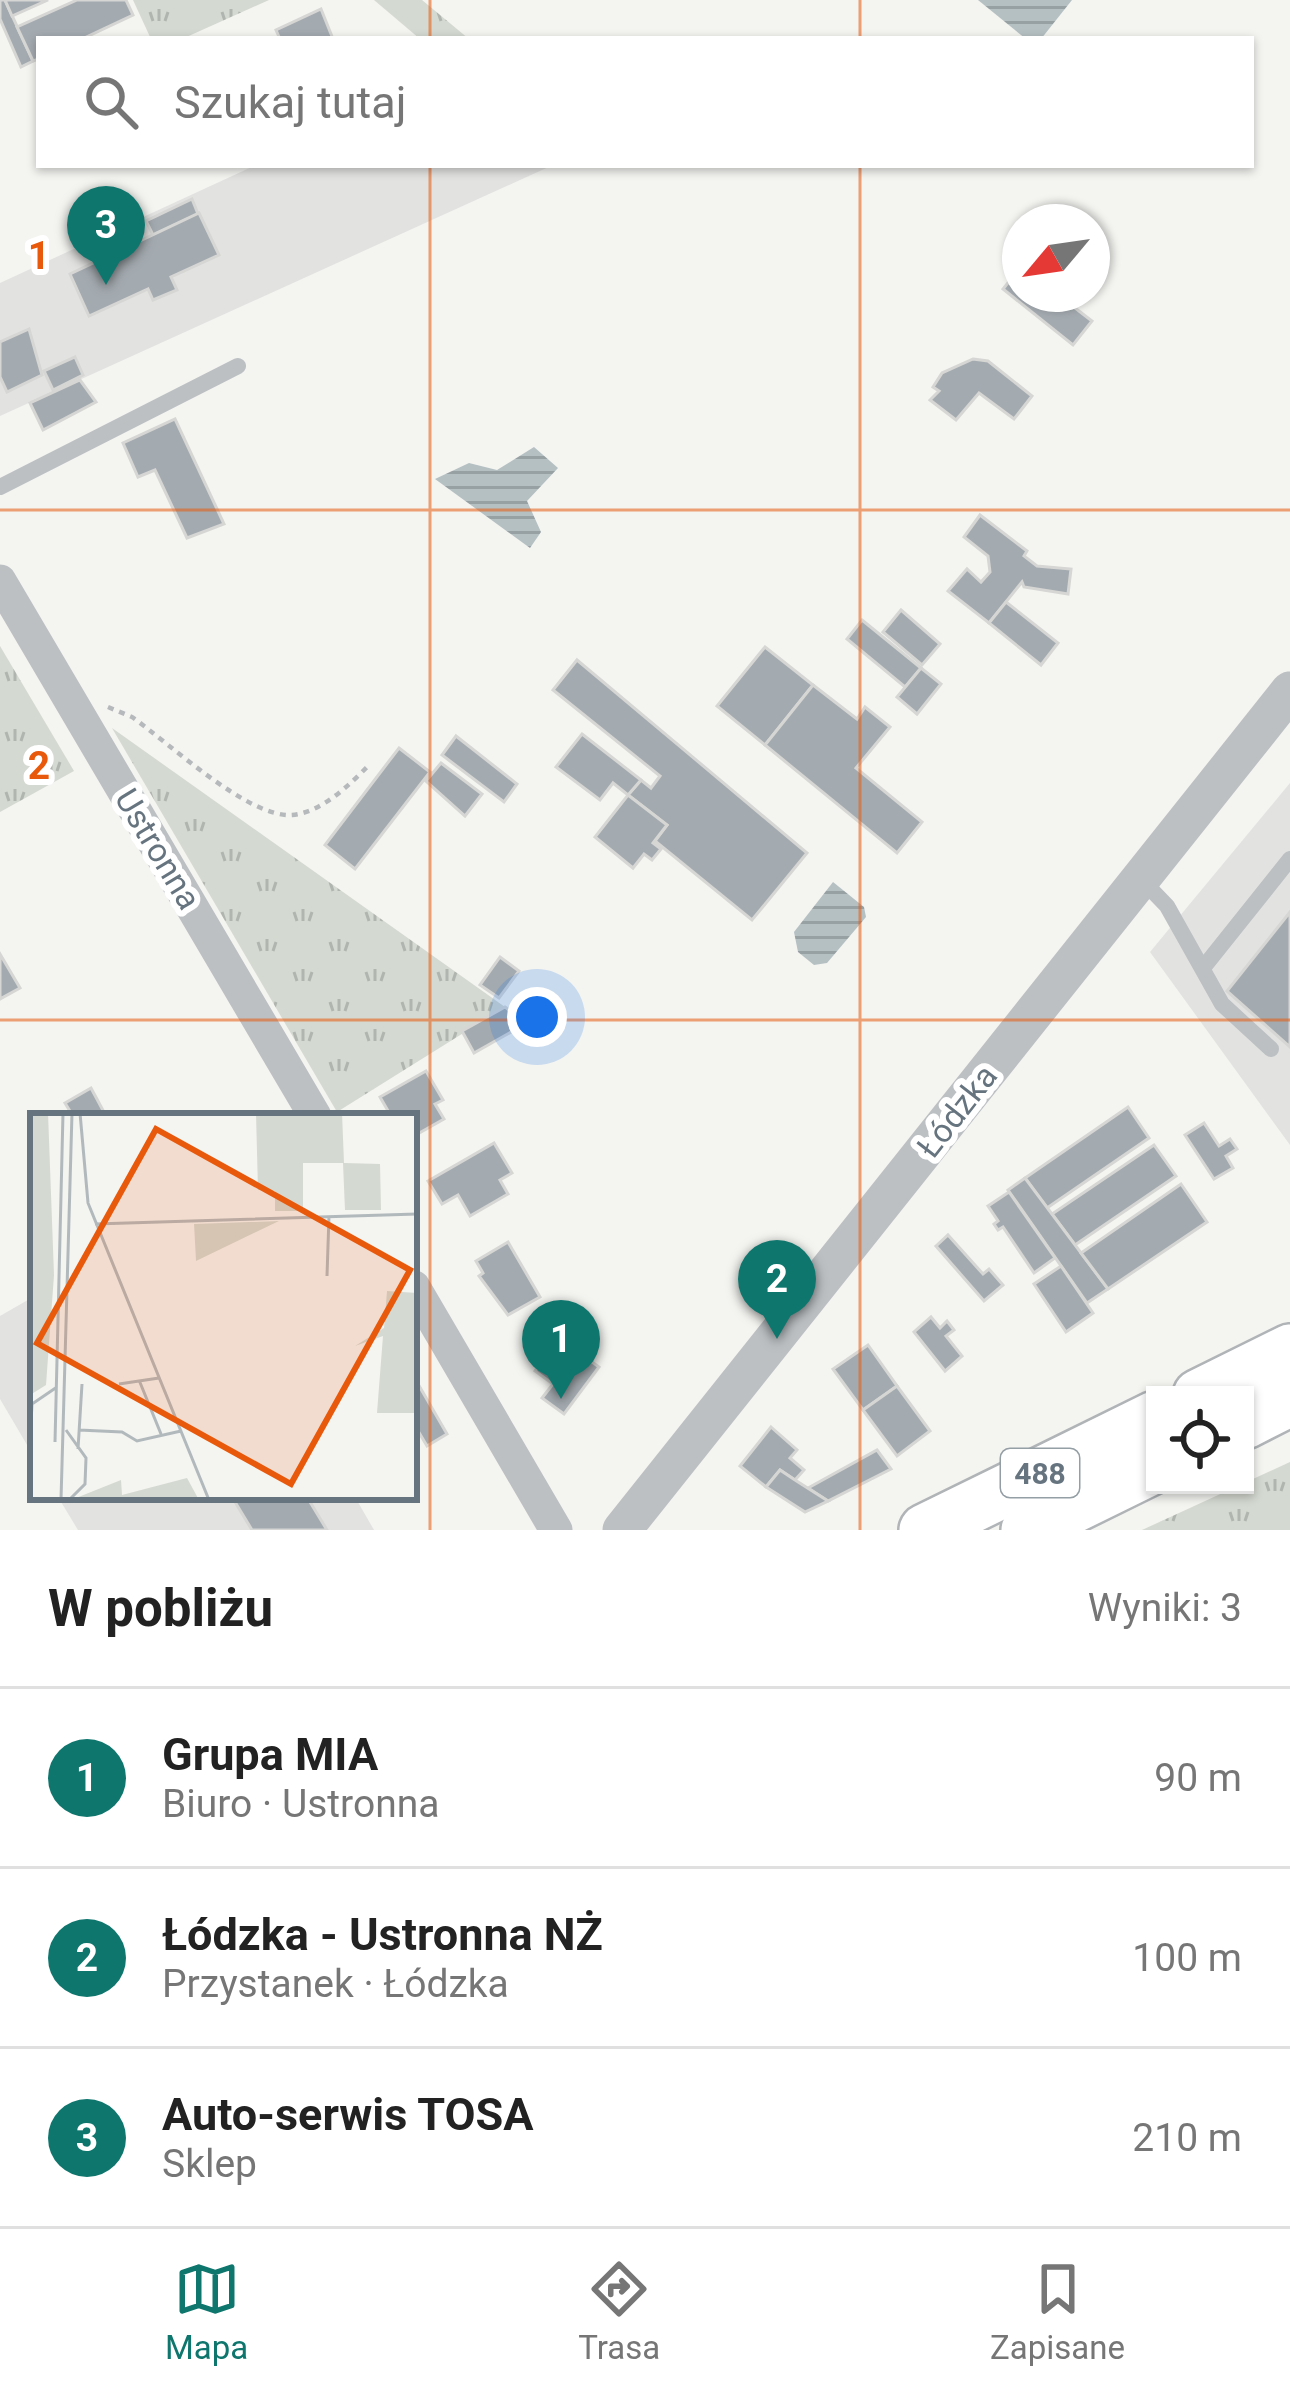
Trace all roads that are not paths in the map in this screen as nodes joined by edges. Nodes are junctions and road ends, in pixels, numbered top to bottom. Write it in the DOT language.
graph roads {
  1 [pos="238,366"];
  2 [pos="0,488"];
  3 [pos="0,581"];
  4 [pos="1290,691"];
  5 [pos="1290,859"];
  6 [pos="1141,879"];
  7 [pos="1202,968"];
  8 [pos="1270,1049"];
  9 [pos="313,1113"];
  10 [pos="417,1292"];
  11 [pos="1290,1350"];
  12 [pos="1217,1386"];
  13 [pos="1290,1400"];
  14 [pos="1254,1418"];
  15 [pos="1146,1421"];
  16 [pos="1146,1471"];
  17 [pos="556,1530"];
  18 [pos="622,1530"];
  19 [pos="925,1530"];
  20 [pos="1027,1530"];
  1 -- 2 [label="lane"];
  3 -- 9 [label="street, Ustronna"];
  4 -- 6 [label="street, Łódzka"];
  5 -- 7 [label="lane"];
  6 -- 7 [label="lane"];
  6 -- 18 [label="street, Łódzka"];
  7 -- 8 [label="lane"];
  10 -- 17 [label="street"];
  11 -- 12 [label="main road"];
  13 -- 14 [label="main road"];
  15 -- 19 [label="main road, 488"];
  16 -- 20 [label="main road, 488"];
}
